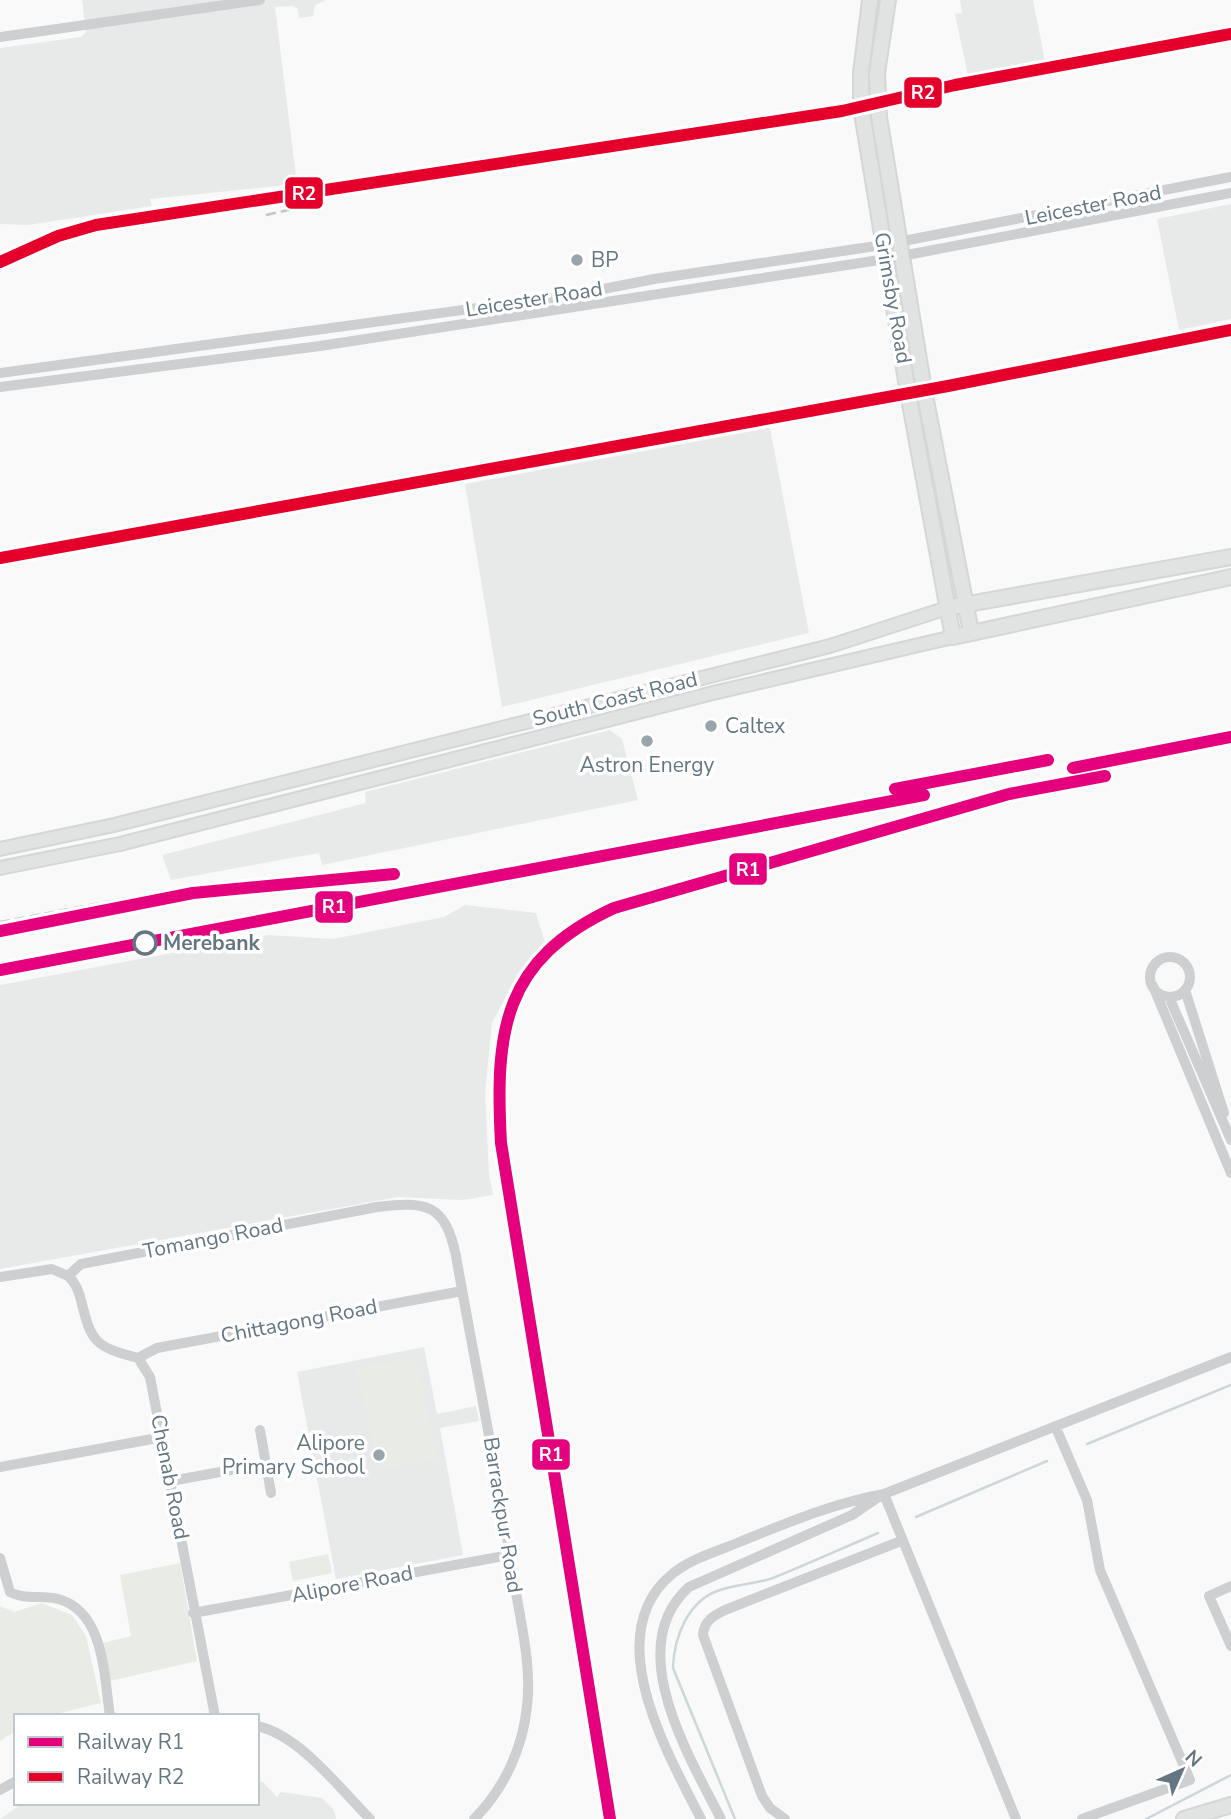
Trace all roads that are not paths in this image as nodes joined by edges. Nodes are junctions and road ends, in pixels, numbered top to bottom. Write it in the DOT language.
graph roads {
  1 [pos="260,0"];
  2 [pos="870,0"];
  3 [pos="888,0"];
  4 [pos="0,37"];
  5 [pos="860,73"];
  6 [pos="877,73"];
  7 [pos="1231,177"];
  8 [pos="1231,193"];
  9 [pos="1031,217"];
  10 [pos="1034,233"];
  11 [pos="892,251"];
  12 [pos="94,360"];
  13 [pos="0,373"];
  14 [pos="96,375"];
  15 [pos="0,387"];
  16 [pos="1231,557"];
  17 [pos="1231,577"];
  18 [pos="965,604"];
  19 [pos="947,608"];
  20 [pos="971,632"];
  21 [pos="863,636"];
  22 [pos="953,637"];
  23 [pos="868,656"];
  24 [pos="689,681"];
  25 [pos="691,699"];
  26 [pos="582,708"];
  27 [pos="512,725"];
  28 [pos="586,726"];
  29 [pos="469,735"];
  30 [pos="517,743"];
  31 [pos="475,754"];
  32 [pos="359,762"];
  33 [pos="363,782"];
  34 [pos="149,814"];
  35 [pos="155,835"];
  36 [pos="0,849"];
  37 [pos="0,868"];
  38 [pos="1153,986"];
  39 [pos="1185,990"];
  40 [pos="1169,997"];
  41 [pos="1230,1137"];
  42 [pos="1231,1173"];
  43 [pos="430,1209"];
  44 [pos="68,1276"];
  45 [pos="0,1277"];
  46 [pos="462,1291"];
  47 [pos="1231,1357"];
  48 [pos="138,1358"];
  49 [pos="1056,1427"];
  50 [pos="260,1430"];
  51 [pos="163,1437"];
  52 [pos="264,1464"];
  53 [pos="0,1467"];
  54 [pos="171,1482"];
  55 [pos="271,1493"];
  56 [pos="884,1494"];
  57 [pos="901,1541"];
  58 [pos="510,1555"];
  59 [pos="0,1558"];
  60 [pos="1231,1586"];
  61 [pos="193,1613"];
  62 [pos="1231,1646"];
  63 [pos="110,1714"];
  64 [pos="215,1714"];
  65 [pos="259,1727"];
  66 [pos="1231,1805"];
  67 [pos="1231,1813"];
  68 [pos="370,1819"];
  69 [pos="474,1819"];
  70 [pos="701,1819"];
  71 [pos="721,1819"];
  72 [pos="785,1819"];
  73 [pos="1016,1819"];
  74 [pos="1082,1819"];
  75 [pos="1184,1819"];
  76 [pos="1216,1819"];
  1 -- 4 [label="street"];
  2 -- 5 [label="highway, Grimsby Road"];
  3 -- 6 [label="highway, Grimsby Road"];
  5 -- 6 [label="highway"];
  5 -- 11 [label="highway, Grimsby Road"];
  6 -- 11 [label="highway, Grimsby Road"];
  7 -- 9 [label="street, Leicester Road"];
  8 -- 10 [label="street, Leicester Road"];
  9 -- 10 [label="street"];
  9 -- 11 [label="street, Leicester Road"];
  10 -- 11 [label="street, Leicester Road"];
  11 -- 12 [label="street, Leicester Road"];
  11 -- 14 [label="street, Leicester Road"];
  11 -- 18 [label="highway, Grimsby Road"];
  11 -- 19 [label="highway, Grimsby Road"];
  12 -- 13 [label="street, Leicester Road"];
  12 -- 14 [label="street"];
  14 -- 15 [label="street, Leicester Road"];
  16 -- 18 [label="highway, South Coast Road"];
  17 -- 20 [label="highway, South Coast Road"];
  18 -- 19 [label="highway, South Coast Road"];
  18 -- 20 [label="highway, Grimsby Road"];
  19 -- 21 [label="main road, South Coast Road"];
  19 -- 22 [label="highway, Grimsby Road"];
  20 -- 22 [label="highway, South Coast Road"];
  21 -- 23 [label="main road"];
  21 -- 24 [label="main road, South Coast Road"];
  22 -- 23 [label="main road, South Coast Road"];
  23 -- 25 [label="main road, South Coast Road"];
  24 -- 25 [label="main road"];
  24 -- 26 [label="main road, South Coast Road"];
  25 -- 28 [label="main road, South Coast Road"];
  26 -- 27 [label="main road, South Coast Road"];
  26 -- 28 [label="main road"];
  27 -- 29 [label="main road, South Coast Road"];
  27 -- 30 [label="main road"];
  28 -- 30 [label="main road, South Coast Road"];
  29 -- 31 [label="main road"];
  29 -- 32 [label="main road, South Coast Road"];
  30 -- 31 [label="main road, South Coast Road"];
  31 -- 33 [label="main road, South Coast Road"];
  32 -- 33 [label="main road"];
  32 -- 34 [label="main road, South Coast Road"];
  33 -- 35 [label="main road, South Coast Road"];
  34 -- 35 [label="main road"];
  34 -- 36 [label="main road, South Coast Road"];
  35 -- 37 [label="main road, South Coast Road"];
  38 -- 39 [label="street"];
  38 -- 40 [label="street"];
  38 -- 42 [label="street"];
  39 -- 40 [label="street"];
  39 -- 41 [label="street"];
  40 -- 41 [label="street"];
  43 -- 44 [label="street, Tomango Road"];
  43 -- 46 [label="street, Barrackpur Road"];
  44 -- 45 [label="street"];
  44 -- 48 [label="street"];
  46 -- 48 [label="street, Chittagong Road"];
  46 -- 58 [label="street, Barrackpur Road"];
  47 -- 49 [label="street"];
  48 -- 51 [label="street, Chenab Road"];
  49 -- 56 [label="street"];
  49 -- 74 [label="street"];
  50 -- 52 [label="street"];
  51 -- 53 [label="street"];
  51 -- 54 [label="street, Chenab Road"];
  52 -- 54 [label="street"];
  52 -- 55 [label="street"];
  54 -- 61 [label="street, Chenab Road"];
  56 -- 57 [label="street"];
  56 -- 70 [label="street"];
  56 -- 71 [label="street"];
  57 -- 72 [label="street"];
  57 -- 73 [label="street"];
  58 -- 61 [label="street, Alipore Road"];
  58 -- 69 [label="street, Barrackpur Road"];
  59 -- 63 [label="street"];
  60 -- 62 [label="street"];
  61 -- 64 [label="street, Chenab Road"];
  65 -- 68 [label="street"];
  66 -- 75 [label="highway"];
  67 -- 76 [label="highway"];
}
